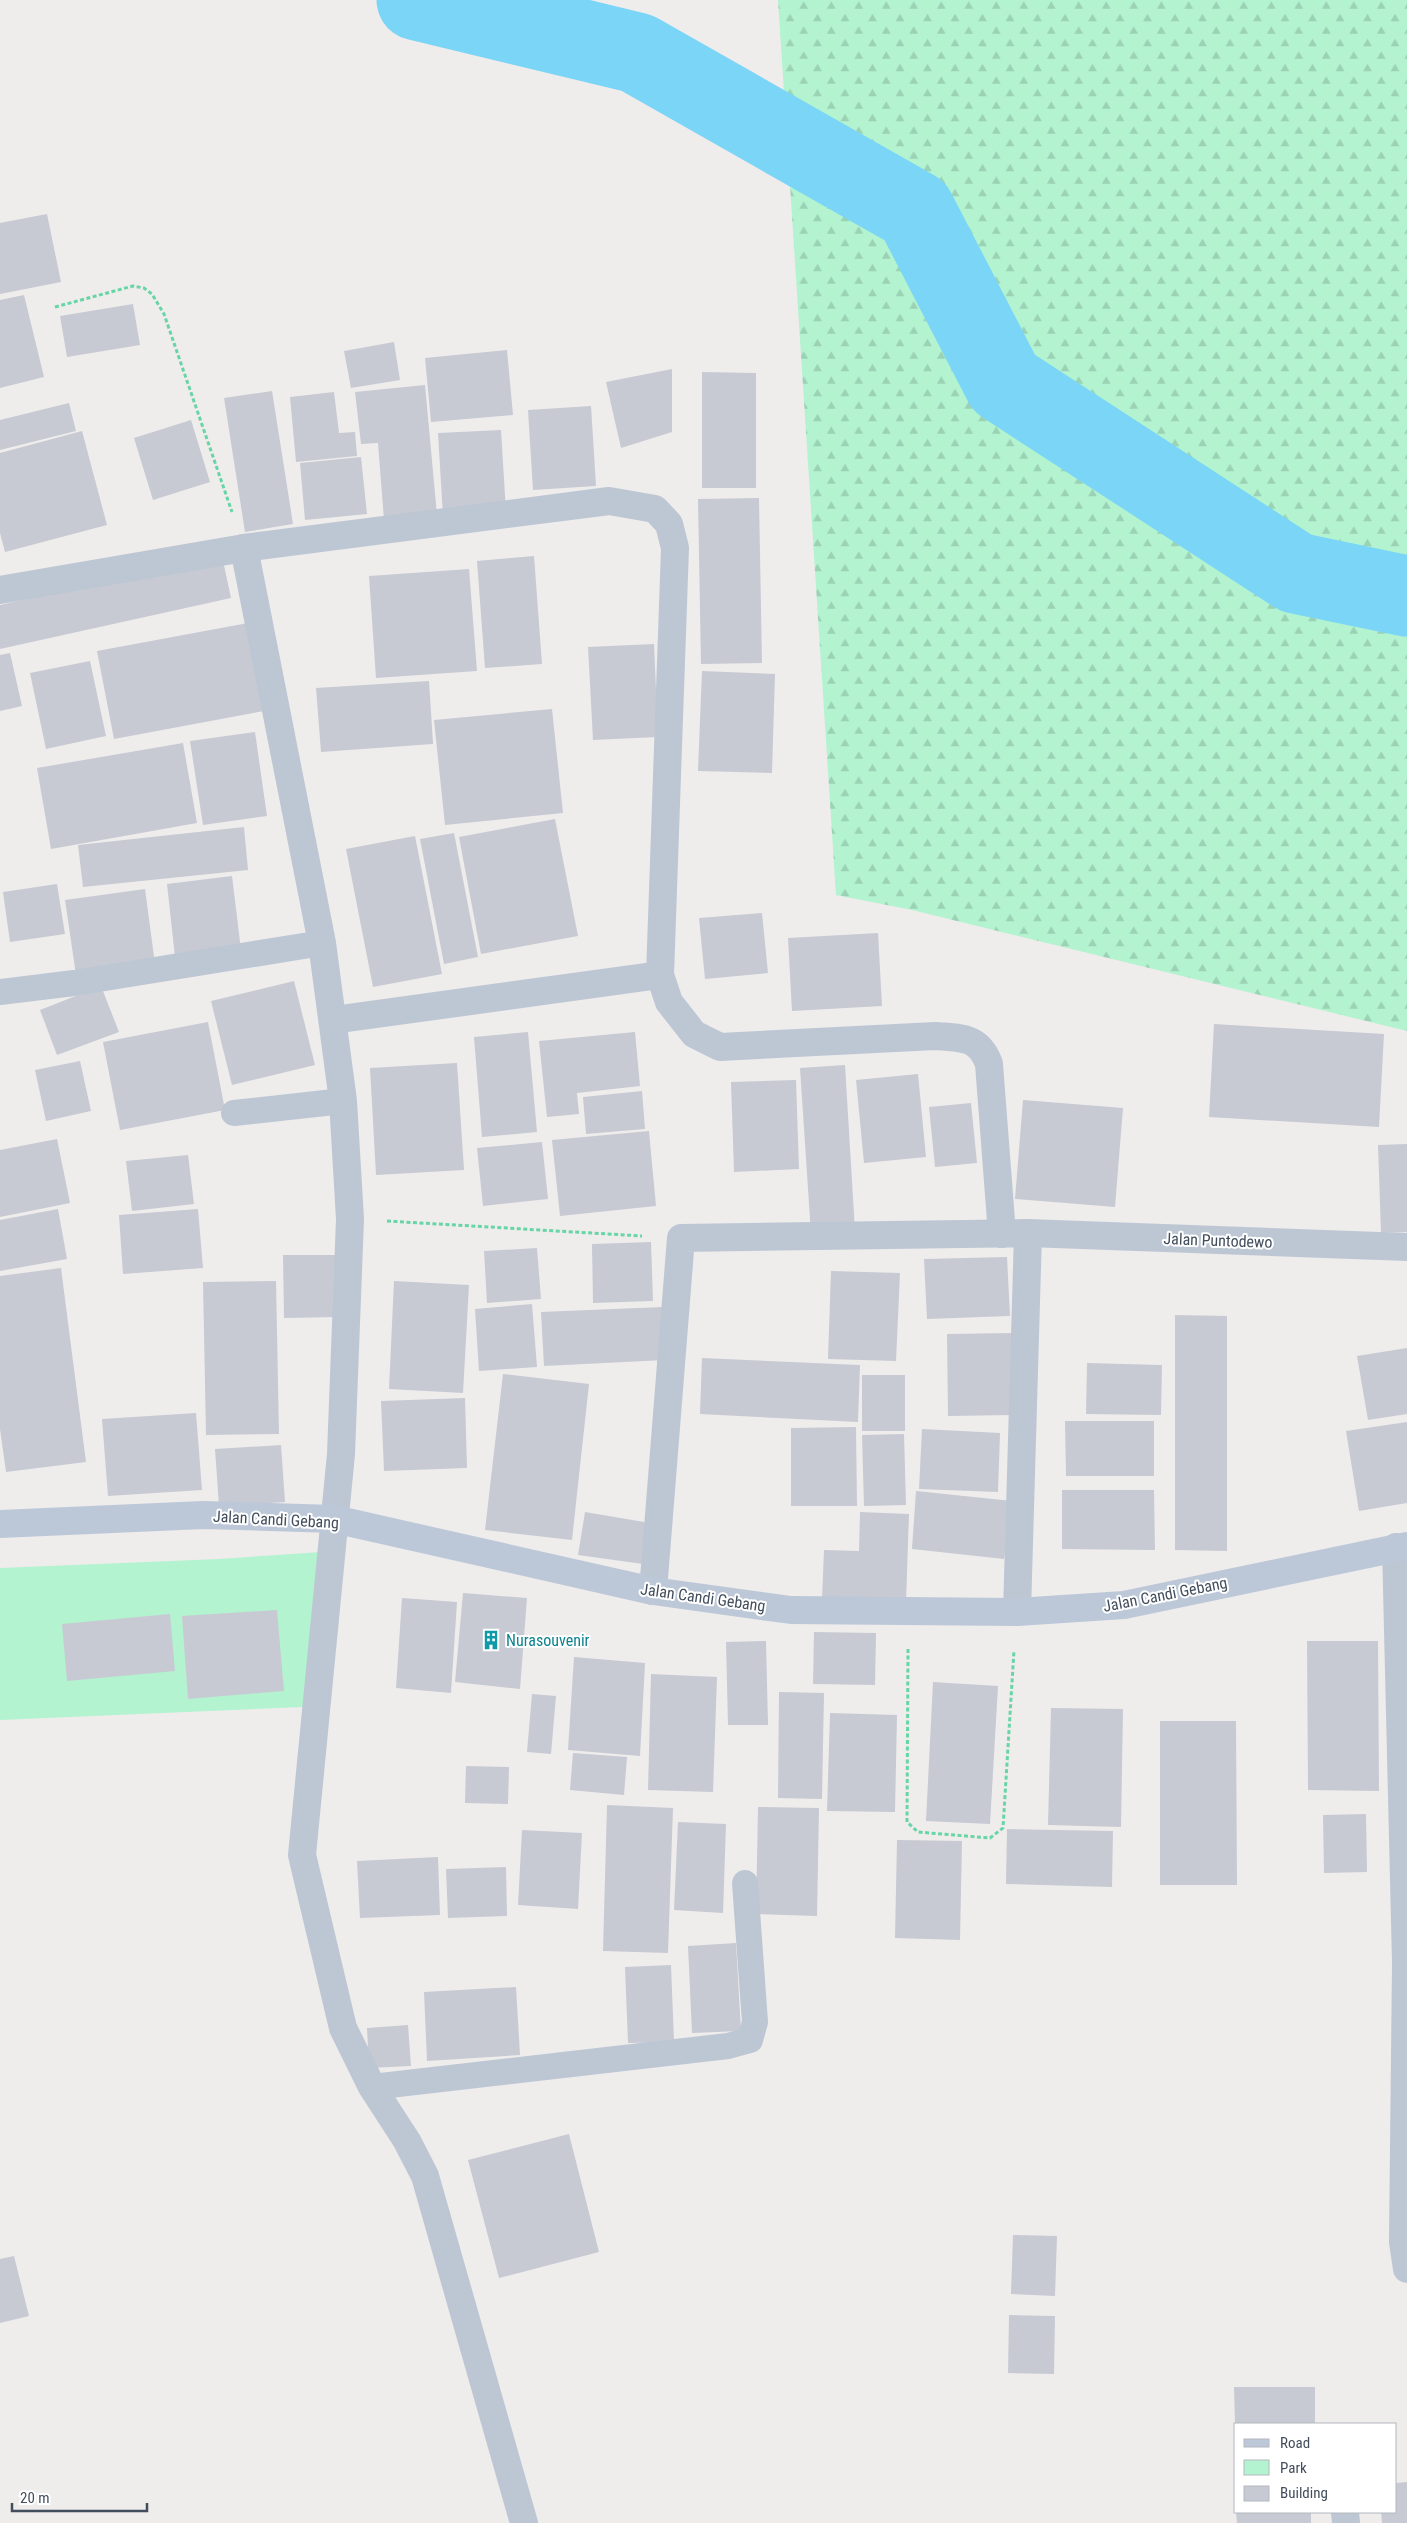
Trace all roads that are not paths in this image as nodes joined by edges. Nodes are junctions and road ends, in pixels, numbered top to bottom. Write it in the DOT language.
graph roads {
  1 [pos="244,548"];
  2 [pos="0,590"];
  3 [pos="322,943"];
  4 [pos="660,975"];
  5 [pos="0,992"];
  6 [pos="333,1020"];
  7 [pos="343,1101"];
  8 [pos="234,1113"];
  9 [pos="1015,1234"];
  10 [pos="1407,1247"];
  11 [pos="334,1519"];
  12 [pos="0,1524"];
  13 [pos="1402,1546"];
  14 [pos="653,1591"];
  15 [pos="1017,1612"];
  16 [pos="745,1883"];
  17 [pos="372,2087"];
  18 [pos="1407,2269"];
  19 [pos="524,2523"];
  1 -- 2 [label="street"];
  1 -- 3 [label="street"];
  1 -- 4 [label="street"];
  3 -- 5 [label="lane"];
  3 -- 6 [label="street"];
  4 -- 6 [label="street"];
  4 -- 9 [label="street"];
  6 -- 7 [label="street"];
  7 -- 8 [label="lane"];
  7 -- 11 [label="street"];
  9 -- 10 [label="street, Jalan Puntodewo"];
  9 -- 14 [label="street, Jalan Puntodewo"];
  9 -- 15 [label="street"];
  11 -- 12 [label="main road, Jalan Candi Gebang"];
  11 -- 14 [label="main road, Jalan Candi Gebang"];
  11 -- 17 [label="street"];
  13 -- 15 [label="main road, Jalan Candi Gebang"];
  13 -- 18 [label="street"];
  14 -- 15 [label="main road, Jalan Candi Gebang"];
  16 -- 17 [label="lane"];
  17 -- 19 [label="street"];
}
